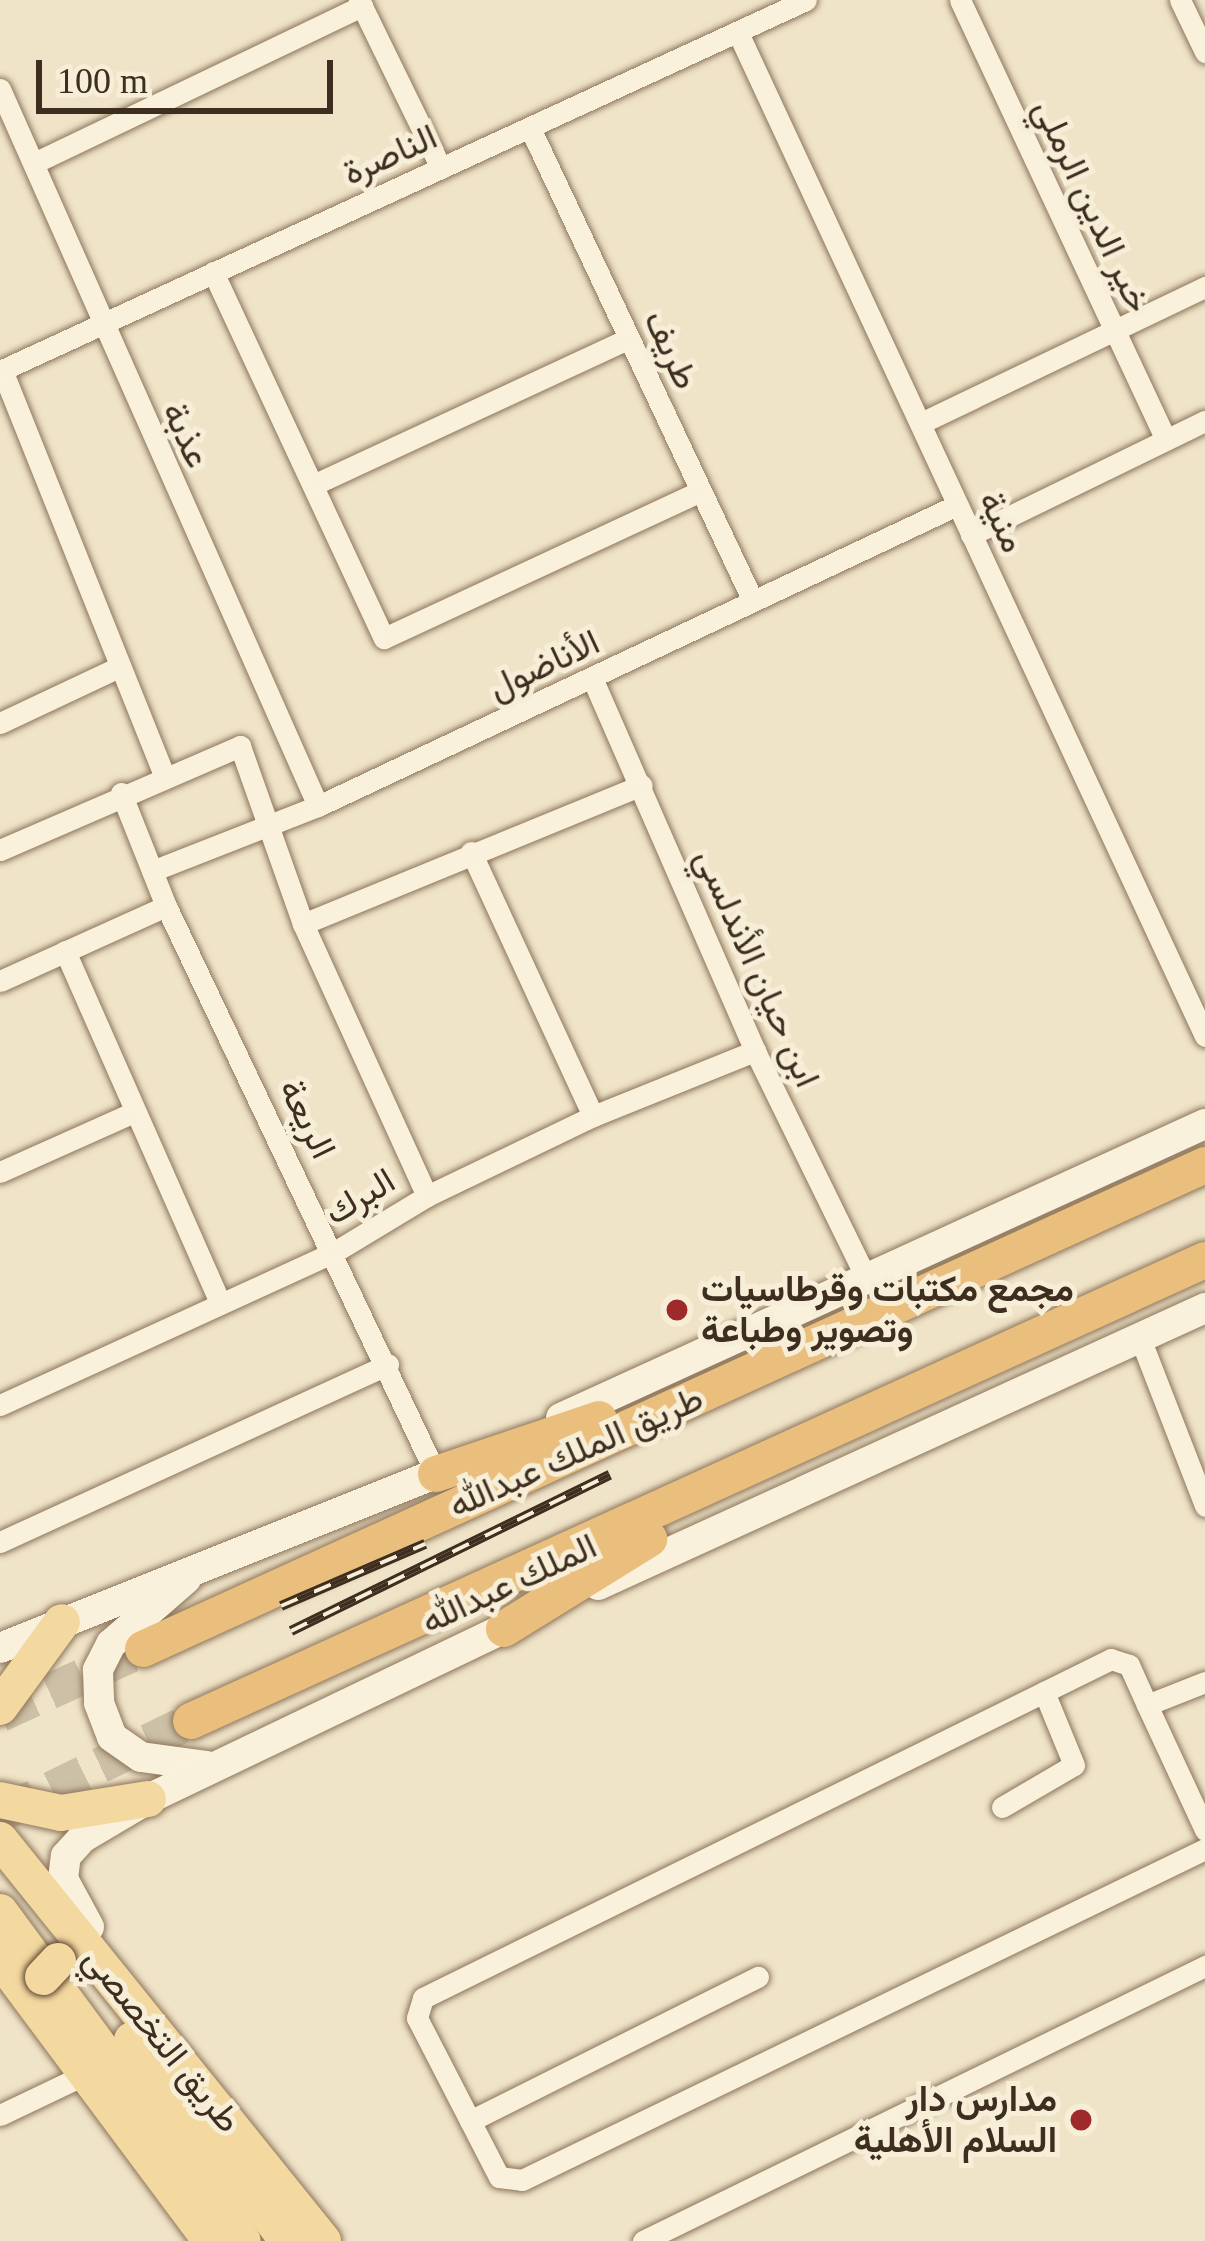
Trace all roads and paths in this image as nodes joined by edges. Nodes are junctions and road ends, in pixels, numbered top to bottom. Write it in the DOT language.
graph roads {
  1 [pos="806,0"];
  2 [pos="960,0"];
  3 [pos="1180,0"];
  4 [pos="361,3"];
  5 [pos="739,35"];
  6 [pos="1205,52"];
  7 [pos="0,89"];
  8 [pos="530,128"];
  9 [pos="34,163"];
  10 [pos="441,168"];
  11 [pos="213,272"];
  12 [pos="1205,287"];
  13 [pos="101,326"];
  14 [pos="1113,329"];
  15 [pos="629,338"];
  16 [pos="1,371"];
  17 [pos="1205,421"];
  18 [pos="921,423"];
  19 [pos="1166,439"];
  20 [pos="315,484"];
  21 [pos="701,491"];
  22 [pos="957,505"];
  23 [pos="971,536"];
  24 [pos="753,601"];
  25 [pos="119,667"];
  26 [pos="593,680"];
  27 [pos="0,723"];
  28 [pos="165,777"];
  29 [pos="642,785"];
  30 [pos="121,793"];
  31 [pos="317,806"];
  32 [pos="268,824"];
  33 [pos="0,850"];
  34 [pos="471,852"];
  35 [pos="152,871"];
  36 [pos="166,906"];
  37 [pos="303,924"];
  38 [pos="64,951"];
  39 [pos="0,981"];
  40 [pos="1205,1036"];
  41 [pos="755,1051"];
  42 [pos="132,1113"];
  43 [pos="593,1116"];
  44 [pos="1205,1124"];
  45 [pos="1205,1165"];
  46 [pos="0,1172"];
  47 [pos="428,1196"];
  48 [pos="1058,1233"];
  49 [pos="336,1251"];
  50 [pos="1205,1261"];
  51 [pos="867,1280"];
  52 [pos="218,1300"];
  53 [pos="1205,1308"];
  54 [pos="1087,1317"];
  55 [pos="1140,1338"];
  56 [pos="388,1364"];
  57 [pos="0,1405"];
  58 [pos="436,1474"];
  59 [pos="1205,1506"];
  60 [pos="0,1542"];
  61 [pos="209,1560"];
  62 [pos="62,1622"];
  63 [pos="504,1629"];
  64 [pos="1,1645"];
  65 [pos="143,1649"];
  66 [pos="1205,1682"];
  67 [pos="1044,1692"];
  68 [pos="1147,1705"];
  69 [pos="0,1707"];
  70 [pos="191,1721"];
  71 [pos="217,1766"];
  72 [pos="148,1799"];
  73 [pos="0,1800"];
  74 [pos="1002,1807"];
  75 [pos="1205,1830"];
  76 [pos="0,1840"];
  77 [pos="1205,1849"];
  78 [pos="0,1866"];
  79 [pos="0,1912"];
  80 [pos="0,1958"];
  81 [pos="1205,1966"];
  82 [pos="58,1970"];
  83 [pos="758,1977"];
  84 [pos="172,2052"];
  85 [pos="88,2073"];
  86 [pos="0,2115"];
  87 [pos="470,2121"];
  88 [pos="211,2241"];
  89 [pos="243,2241"];
  90 [pos="288,2241"];
  91 [pos="323,2241"];
  92 [pos="644,2241"];
  1 -- 5 [label="street, الناصرة"];
  2 -- 14 [label="street, خير الدين الرملي"];
  3 -- 6 [label="street"];
  4 -- 9 [label="street"];
  4 -- 10 [label="street"];
  5 -- 8 [label="street, الناصرة"];
  5 -- 18 [label="street, منية"];
  7 -- 9 [label="street, عذبة"];
  8 -- 10 [label="street, الناصرة"];
  8 -- 15 [label="street, طريف"];
  9 -- 13 [label="street, عذبة"];
  10 -- 11 [label="street, الناصرة"];
  11 -- 13 [label="street, الناصرة"];
  11 -- 20 [label="street"];
  12 -- 14 [label="street"];
  13 -- 16 [label="street, الناصرة"];
  13 -- 31 [label="street, عذبة"];
  14 -- 18 [label="street"];
  14 -- 19 [label="street, خير الدين الرملي"];
  15 -- 20 [label="street"];
  15 -- 21 [label="street, طريف"];
  16 -- 25 [label="street"];
  17 -- 19 [label="street"];
  18 -- 22 [label="street, منية"];
  19 -- 23 [label="street"];
  20 -- 21 [label="street"];
  21 -- 24 [label="street, طريف"];
  22 -- 23 [label="street, منية"];
  22 -- 24 [label="street, الأناضول"];
  23 -- 40 [label="street, منية"];
  24 -- 26 [label="street, الأناضول"];
  25 -- 27 [label="street"];
  25 -- 28 [label="street"];
  26 -- 29 [label="street, ابن حيان الأندلسي"];
  26 -- 31 [label="street, الأناضول"];
  28 -- 30 [label="street"];
  28 -- 32 [label="street"];
  29 -- 34 [label="street"];
  29 -- 41 [label="street, ابن حيان الأندلسي"];
  30 -- 33 [label="street"];
  30 -- 35 [label="street, الريعة"];
  31 -- 32 [label="street, الأناضول"];
  32 -- 35 [label="street, الأناضول"];
  32 -- 37 [label="street"];
  34 -- 37 [label="street"];
  34 -- 43 [label="street"];
  35 -- 36 [label="street, الريعة"];
  36 -- 38 [label="street"];
  36 -- 49 [label="street, الريعة"];
  37 -- 47 [label="street"];
  38 -- 39 [label="street"];
  38 -- 42 [label="street"];
  41 -- 43 [label="street, البرك"];
  41 -- 51 [label="street, ابن حيان الأندلسي"];
  42 -- 46 [label="street"];
  42 -- 52 [label="street"];
  43 -- 47 [label="street, البرك"];
  44 -- 51 [label="main road"];
  45 -- 48 [label="highway, طريق الملك عبدالله"];
  47 -- 49 [label="street, البرك"];
  48 -- 58 [label="highway"];
  48 -- 65 [label="highway, طريق الملك عبدالله"];
  49 -- 52 [label="street, البرك"];
  49 -- 56 [label="street, الريعة"];
  50 -- 54 [label="highway"];
  51 -- 58 [label="main road"];
  52 -- 57 [label="street, البرك"];
  53 -- 55 [label="main road, الملك عبدالله"];
  54 -- 63 [label="highway"];
  54 -- 70 [label="highway"];
  55 -- 59 [label="street"];
  55 -- 63 [label="main road, الملك عبدالله"];
  56 -- 58 [label="street, الريعة"];
  56 -- 60 [label="street"];
  58 -- 61 [label="main road"];
  61 -- 62 [label="main road"];
  61 -- 71 [label="main road"];
  62 -- 64 [label="main road"];
  62 -- 69 [label="main road"];
  63 -- 71 [label="main road, الملك عبدالله"];
  66 -- 68 [label="street"];
  67 -- 68 [label="street"];
  67 -- 74 [label="street"];
  67 -- 87 [label="street"];
  68 -- 75 [label="street"];
  71 -- 72 [label="main road, الملك عبدالله"];
  72 -- 73 [label="main road"];
  72 -- 84 [label="main road, الملك عبدالله"];
  76 -- 82 [label="main road, طريق التخصصي"];
  77 -- 87 [label="street"];
  78 -- 82 [label="main road"];
  79 -- 89 [label="main road"];
  80 -- 82 [label="main road, طريق التخصصي"];
  81 -- 92 [label="street"];
  82 -- 84 [label="main road, طريق التخصصي"];
  82 -- 85 [label="main road, طريق التخصصي"];
  82 -- 90 [label="main road"];
  83 -- 87 [label="street"];
  84 -- 91 [label="main road, طريق التخصصي"];
  85 -- 86 [label="street"];
  85 -- 88 [label="main road, طريق التخصصي"];
}
